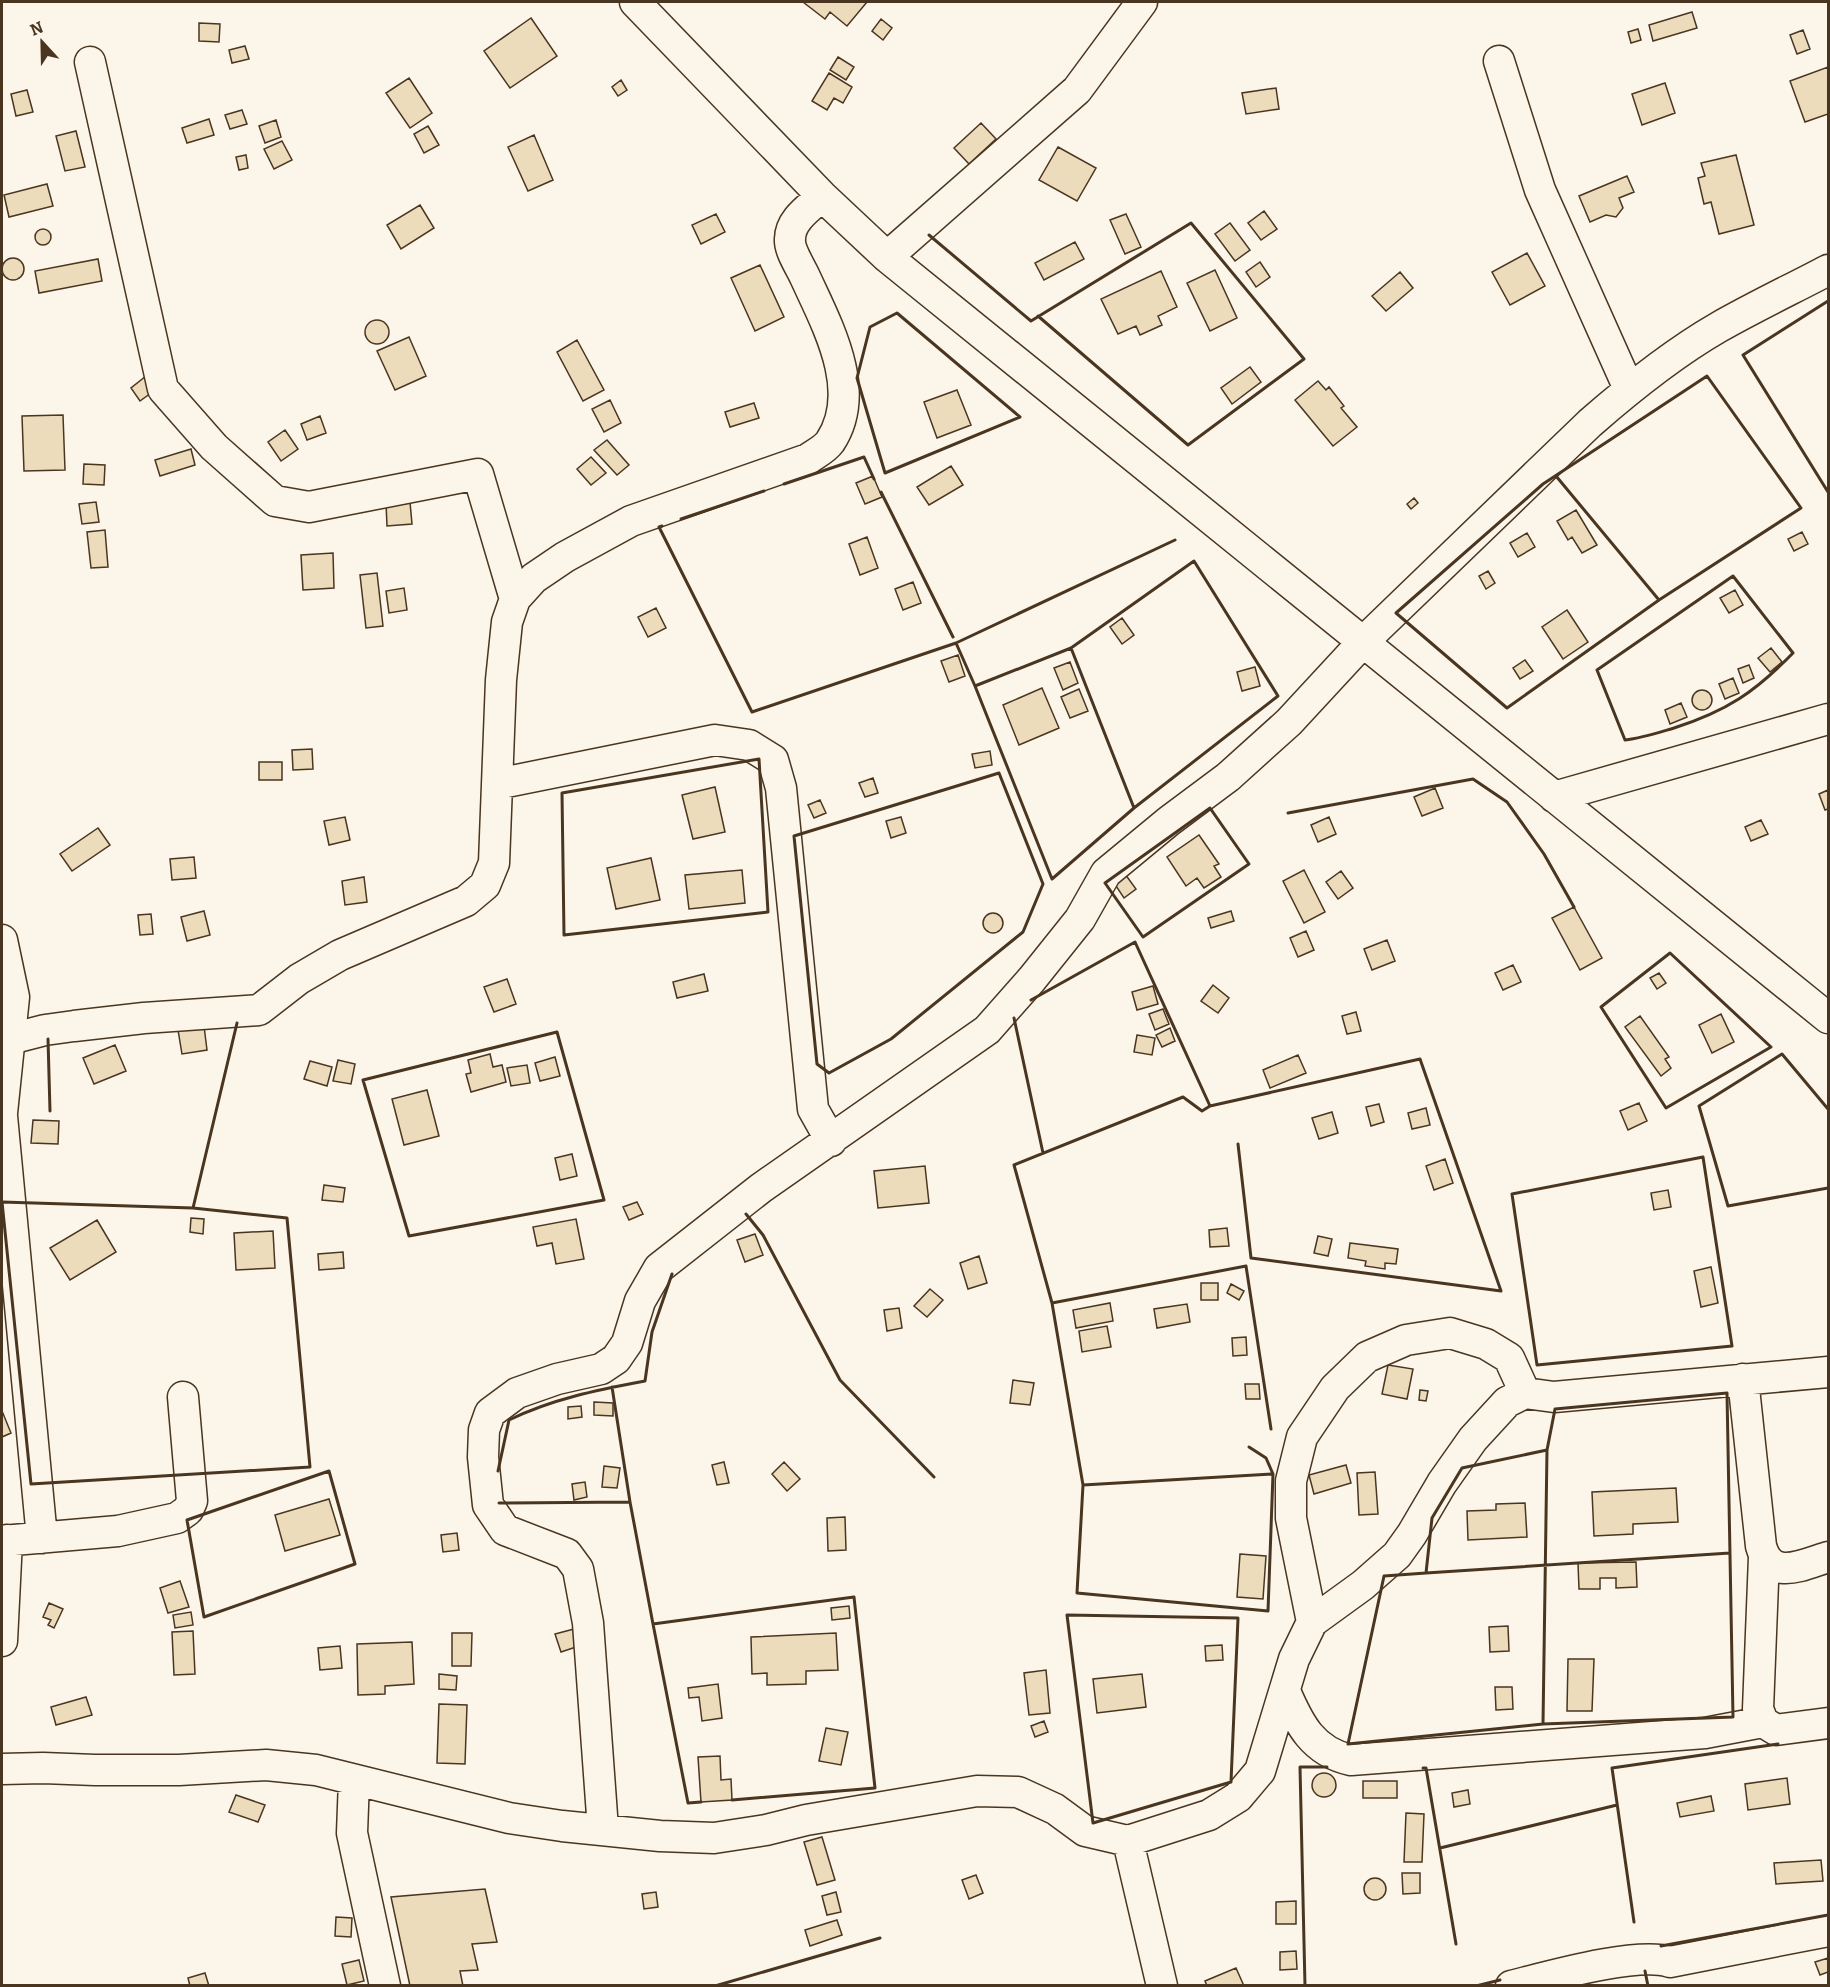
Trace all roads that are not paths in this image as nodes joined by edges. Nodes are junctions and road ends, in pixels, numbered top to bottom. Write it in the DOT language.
graph roads {
  1 [pos="635,2"];
  2 [pos="1142,2"];
  3 [pos="1499,61"];
  4 [pos="90,62"];
  5 [pos="822,196"];
  6 [pos="887,257"];
  7 [pos="1828,270"];
  8 [pos="1629,389"];
  9 [pos="515,599"];
  10 [pos="1363,642"];
  11 [pos="1828,719"];
  12 [pos="497,784"];
  13 [pos="1554,797"];
  14 [pos="2,940"];
  15 [pos="1828,1018"];
  16 [pos="10,1039"];
  17 [pos="2,1114"];
  18 [pos="831,1141"];
  19 [pos="1828,1372"];
  20 [pos="1743,1379"];
  21 [pos="1524,1394"];
  22 [pos="183,1397"];
  23 [pos="42,1538"];
  24 [pos="4,1540"];
  25 [pos="1764,1557"];
  26 [pos="1828,1557"];
  27 [pos="1312,1622"];
  28 [pos="2,1641"];
  29 [pos="1285,1691"];
  30 [pos="1762,1722"];
  31 [pos="1828,1723"];
  32 [pos="2,1769"];
  33 [pos="354,1780"];
  34 [pos="603,1829"];
  35 [pos="1128,1841"];
  36 [pos="1828,1931"];
  37 [pos="1675,1974"];
  38 [pos="385,1986"];
  39 [pos="1162,1986"];
  40 [pos="1511,1986"];
  1 -- 5 [label="street"];
  2 -- 6 [label="street"];
  3 -- 8 [label="street"];
  4 -- 9 [label="street"];
  5 -- 6 [label="street"];
  5 -- 9 [label="street"];
  6 -- 10 [label="street"];
  7 -- 8 [label="street"];
  8 -- 10 [label="street"];
  9 -- 12 [label="street"];
  10 -- 13 [label="street"];
  10 -- 18 [label="street"];
  11 -- 13 [label="street"];
  12 -- 16 [label="street"];
  12 -- 18 [label="street"];
  13 -- 15 [label="street"];
  14 -- 16 [label="street"];
  16 -- 17 [label="street"];
  17 -- 23 [label="street"];
  18 -- 34 [label="street"];
  19 -- 20 [label="street"];
  20 -- 21 [label="street"];
  20 -- 25 [label="street"];
  21 -- 27 [label="street"];
  21 -- 27 [label="street"];
  22 -- 23 [label="street"];
  23 -- 24 [label="street"];
  24 -- 28 [label="street"];
  25 -- 26 [label="street"];
  25 -- 30 [label="street"];
  27 -- 29 [label="street"];
  29 -- 30 [label="street"];
  29 -- 35 [label="street"];
  30 -- 31 [label="street"];
  32 -- 33 [label="street"];
  33 -- 34 [label="street"];
  33 -- 38 [label="street"];
  34 -- 35 [label="street"];
  35 -- 39 [label="street"];
  36 -- 37 [label="street"];
  37 -- 40 [label="street"];
}
